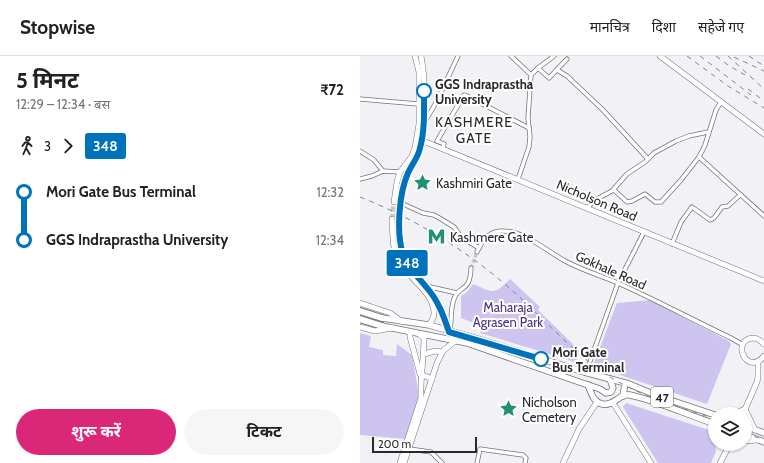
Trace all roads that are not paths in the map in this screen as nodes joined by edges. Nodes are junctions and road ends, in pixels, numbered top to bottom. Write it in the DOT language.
graph roads {
  1 [pos="415,56"];
  2 [pos="421,56"];
  3 [pos="458,56"];
  4 [pos="511,56"];
  5 [pos="554,56"];
  6 [pos="660,56"];
  7 [pos="567,59"];
  8 [pos="538,68"];
  9 [pos="557,70"];
  10 [pos="531,76"];
  11 [pos="360,99"];
  12 [pos="720,102"];
  13 [pos="418,104"];
  14 [pos="423,124"];
  15 [pos="529,128"];
  16 [pos="708,132"];
  17 [pos="764,134"];
  18 [pos="421,140"];
  19 [pos="443,149"];
  20 [pos="360,151"];
  21 [pos="699,157"];
  22 [pos="648,159"];
  23 [pos="383,172"];
  24 [pos="400,172"];
  25 [pos="360,179"];
  26 [pos="518,179"];
  27 [pos="614,190"];
  28 [pos="740,195"];
  29 [pos="394,202"];
  30 [pos="401,204"];
  31 [pos="587,208"];
  32 [pos="764,216"];
  33 [pos="392,219"];
  34 [pos="399,222"];
  35 [pos="643,236"];
  36 [pos="672,244"];
  37 [pos="479,248"];
  38 [pos="477,252"];
  39 [pos="471,268"];
  40 [pos="764,281"];
  41 [pos="618,284"];
  42 [pos="426,286"];
  43 [pos="457,293"];
  44 [pos="360,303"];
  45 [pos="360,311"];
  46 [pos="382,318"];
  47 [pos="360,319"];
  48 [pos="401,321"];
  49 [pos="429,325"];
  50 [pos="382,326"];
  51 [pos="360,327"];
  52 [pos="393,328"];
  53 [pos="414,332"];
  54 [pos="449,332"];
  55 [pos="455,341"];
  56 [pos="763,342"];
  57 [pos="743,345"];
  58 [pos="442,352"];
  59 [pos="424,354"];
  60 [pos="764,356"];
  61 [pos="758,361"];
  62 [pos="584,372"];
  63 [pos="422,376"];
  64 [pos="432,378"];
  65 [pos="610,379"];
  66 [pos="625,383"];
  67 [pos="588,385"];
  68 [pos="623,396"];
  69 [pos="658,396"];
  70 [pos="597,402"];
  71 [pos="612,403"];
  72 [pos="656,403"];
  73 [pos="746,407"];
  74 [pos="708,413"];
  75 [pos="708,422"];
  76 [pos="752,425"];
  77 [pos="752,429"];
  78 [pos="755,430"];
  79 [pos="764,433"];
  80 [pos="409,449"];
  81 [pos="725,451"];
  82 [pos="400,463"];
  83 [pos="404,463"];
  84 [pos="442,463"];
  85 [pos="477,463"];
  86 [pos="525,463"];
  87 [pos="563,463"];
  88 [pos="650,463"];
  89 [pos="720,463"];
  1 -- 13 [label="main road"];
  2 -- 14 [label="main road"];
  3 -- 14 [label="street"];
  4 -- 10 [label="street"];
  5 -- 8 [label="street"];
  6 -- 12 [label="main road"];
  7 -- 9 [label="street"];
  8 -- 9 [label="street"];
  8 -- 10 [label="street"];
  9 -- 22 [label="street"];
  10 -- 15 [label="street"];
  11 -- 13 [label="street"];
  12 -- 16 [label="street"];
  12 -- 17 [label="main road"];
  13 -- 24 [label="main road"];
  14 -- 18 [label="main road"];
  15 -- 19 [label="street"];
  15 -- 26 [label="street"];
  16 -- 21 [label="street"];
  16 -- 22 [label="street"];
  18 -- 19 [label="main road, Nicholson Road"];
  18 -- 30 [label="main road"];
  19 -- 26 [label="main road, Nicholson Road"];
  20 -- 23 [label="street"];
  21 -- 27 [label="street"];
  21 -- 28 [label="street"];
  22 -- 27 [label="street"];
  23 -- 24 [label="street"];
  23 -- 25 [label="street"];
  24 -- 29 [label="main road"];
  26 -- 31 [label="main road, Nicholson Road"];
  27 -- 31 [label="street"];
  28 -- 32 [label="street"];
  28 -- 36 [label="street"];
  30 -- 37 [label="street"];
  31 -- 35 [label="main road, Nicholson Road"];
  33 -- 49 [label="main road"];
  34 -- 42 [label="main road"];
  35 -- 36 [label="main road, Nicholson Road"];
  35 -- 41 [label="street"];
  36 -- 40 [label="main road, Nicholson Road"];
  37 -- 38 [label="street, Gokhale Road"];
  37 -- 41 [label="street, Gokhale Road"];
  39 -- 43 [label="street"];
  41 -- 57 [label="street, Gokhale Road"];
  41 -- 62 [label="street"];
  42 -- 43 [label="street"];
  42 -- 54 [label="main road"];
  43 -- 54 [label="street"];
  44 -- 48 [label="main road, 47"];
  45 -- 46 [label="highway"];
  46 -- 48 [label="main road, 47"];
  47 -- 50 [label="highway"];
  48 -- 49 [label="main road, 47"];
  49 -- 54 [label="main road, 47"];
  50 -- 52 [label="main road"];
  51 -- 52 [label="main road"];
  52 -- 53 [label="main road"];
  53 -- 55 [label="main road"];
  53 -- 59 [label="main road"];
  53 -- 63 [label="main road"];
  54 -- 62 [label="main road, 47"];
  55 -- 58 [label="main road"];
  55 -- 67 [label="main road"];
  56 -- 57 [label="main road"];
  57 -- 61 [label="main road"];
  58 -- 59 [label="main road"];
  58 -- 64 [label="main road"];
  59 -- 63 [label="main road"];
  60 -- 61 [label="main road"];
  61 -- 73 [label="main road"];
  62 -- 65 [label="main road, 47"];
  63 -- 64 [label="main road"];
  63 -- 82 [label="main road"];
  64 -- 80 [label="main road"];
  65 -- 66 [label="main road, 47"];
  65 -- 67 [label="main road"];
  66 -- 68 [label="main road"];
  66 -- 69 [label="main road, 47"];
  67 -- 70 [label="main road"];
  68 -- 71 [label="main road"];
  68 -- 72 [label="main road, 47"];
  69 -- 72 [label="main road"];
  69 -- 74 [label="main road, 47"];
  70 -- 71 [label="main road"];
  70 -- 87 [label="main road"];
  71 -- 88 [label="main road"];
  72 -- 75 [label="main road, 47"];
  76 -- 78 [label="main road"];
  77 -- 78 [label="main road"];
  78 -- 79 [label="main road"];
  80 -- 83 [label="main road"];
  80 -- 84 [label="street"];
  81 -- 89 [label="main road"];
  85 -- 86 [label="street"];
}
